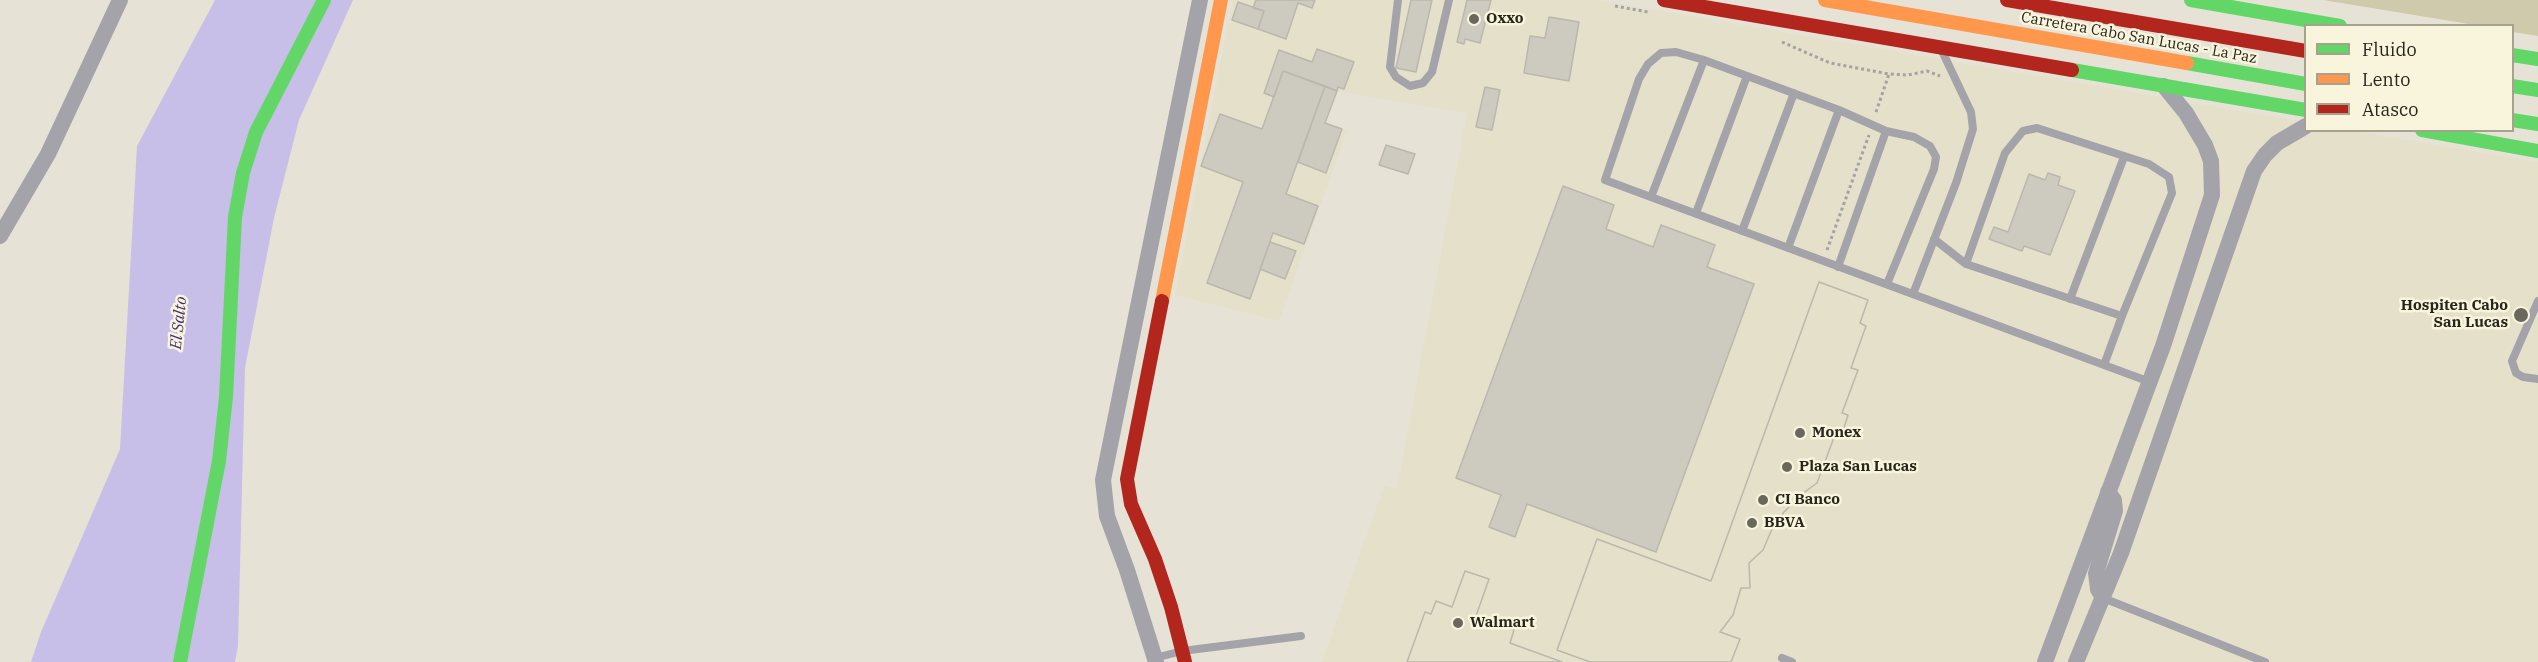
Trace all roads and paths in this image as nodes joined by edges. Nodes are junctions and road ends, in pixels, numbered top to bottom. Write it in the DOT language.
graph roads {
  1 [pos="120,0"];
  2 [pos="324,0"];
  3 [pos="1200,0"];
  4 [pos="1221,0"];
  5 [pos="1398,0"];
  6 [pos="1449,0"];
  7 [pos="1664,0"];
  8 [pos="1825,0"];
  9 [pos="2007,0"];
  10 [pos="2059,0"];
  11 [pos="2191,0"];
  12 [pos="2138,23"];
  13 [pos="2329,24"];
  14 [pos="1941,48"];
  15 [pos="2304,51"];
  16 [pos="2514,55"];
  17 [pos="2538,59"];
  18 [pos="1704,60"];
  19 [pos="1747,76"];
  20 [pos="1946,81"];
  21 [pos="2304,84"];
  22 [pos="2164,86"];
  23 [pos="2514,86"];
  24 [pos="2537,90"];
  25 [pos="1794,93"];
  26 [pos="1839,110"];
  27 [pos="2304,110"];
  28 [pos="2514,120"];
  29 [pos="1872,124"];
  30 [pos="2538,124"];
  31 [pos="2304,127"];
  32 [pos="1886,130"];
  33 [pos="2433,132"];
  34 [pos="2538,151"];
  35 [pos="2124,157"];
  36 [pos="1651,197"];
  37 [pos="1695,213"];
  38 [pos="1742,231"];
  39 [pos="0,236"];
  40 [pos="1934,239"];
  41 [pos="1788,248"];
  42 [pos="1823,261"];
  43 [pos="1966,264"];
  44 [pos="1838,267"];
  45 [pos="1887,284"];
  46 [pos="1913,294"];
  47 [pos="2070,299"];
  48 [pos="2538,301"];
  49 [pos="2122,316"];
  50 [pos="2104,365"];
  51 [pos="2538,379"];
  52 [pos="2150,382"];
  53 [pos="2108,492"];
  54 [pos="2103,598"];
  55 [pos="1301,636"];
  56 [pos="1183,656"];
  57 [pos="1782,658"];
  58 [pos="1155,660"];
  59 [pos="180,662"];
  60 [pos="1792,662"];
  61 [pos="2045,662"];
  62 [pos="2076,662"];
  63 [pos="2265,662"];
  1 -- 39 [label="street"];
  2 -- 59 [label="main road"];
  3 -- 58 [label="street"];
  4 -- 56 [label="main road"];
  5 -- 6 [label="lane"];
  7 -- 14 [label="main road"];
  8 -- 21 [label="main road, Carretera Cabo San Lucas - La Paz"];
  9 -- 12 [label="main road, Carretera Cabo San Lucas - La Paz"];
  10 -- 12 [label="main road"];
  11 -- 13 [label="main road"];
  12 -- 15 [label="main road, Carretera Cabo San Lucas - La Paz"];
  14 -- 22 [label="main road"];
  14 -- 40 [label="lane"];
  16 -- 17 [label="main road"];
  18 -- 19 [label="lane"];
  18 -- 36 [label="lane"];
  18 -- 36 [label="lane"];
  19 -- 25 [label="lane"];
  19 -- 37 [label="lane"];
  20 -- 29 [label="path"];
  22 -- 27 [label="main road"];
  22 -- 52 [label="street"];
  23 -- 24 [label="main road"];
  25 -- 26 [label="lane"];
  25 -- 38 [label="lane"];
  26 -- 29 [label="lane"];
  26 -- 41 [label="lane"];
  28 -- 30 [label="main road"];
  29 -- 32 [label="lane"];
  29 -- 42 [label="path"];
  31 -- 54 [label="street"];
  32 -- 44 [label="lane"];
  32 -- 45 [label="lane"];
  33 -- 34 [label="main road"];
  35 -- 43 [label="lane"];
  35 -- 47 [label="lane"];
  35 -- 49 [label="lane"];
  36 -- 37 [label="lane"];
  37 -- 38 [label="lane"];
  38 -- 41 [label="lane"];
  40 -- 43 [label="lane"];
  40 -- 46 [label="lane"];
  41 -- 42 [label="lane"];
  42 -- 44 [label="lane"];
  43 -- 47 [label="lane"];
  44 -- 45 [label="lane"];
  45 -- 46 [label="lane"];
  46 -- 50 [label="lane"];
  47 -- 49 [label="lane"];
  48 -- 51 [label="lane"];
  49 -- 50 [label="lane"];
  50 -- 52 [label="lane"];
  52 -- 53 [label="street"];
  53 -- 54 [label="street"];
  53 -- 61 [label="street"];
  54 -- 62 [label="street"];
  54 -- 63 [label="lane"];
  55 -- 56 [label="lane"];
  56 -- 58 [label="lane"];
  57 -- 60 [label="lane"];
}
